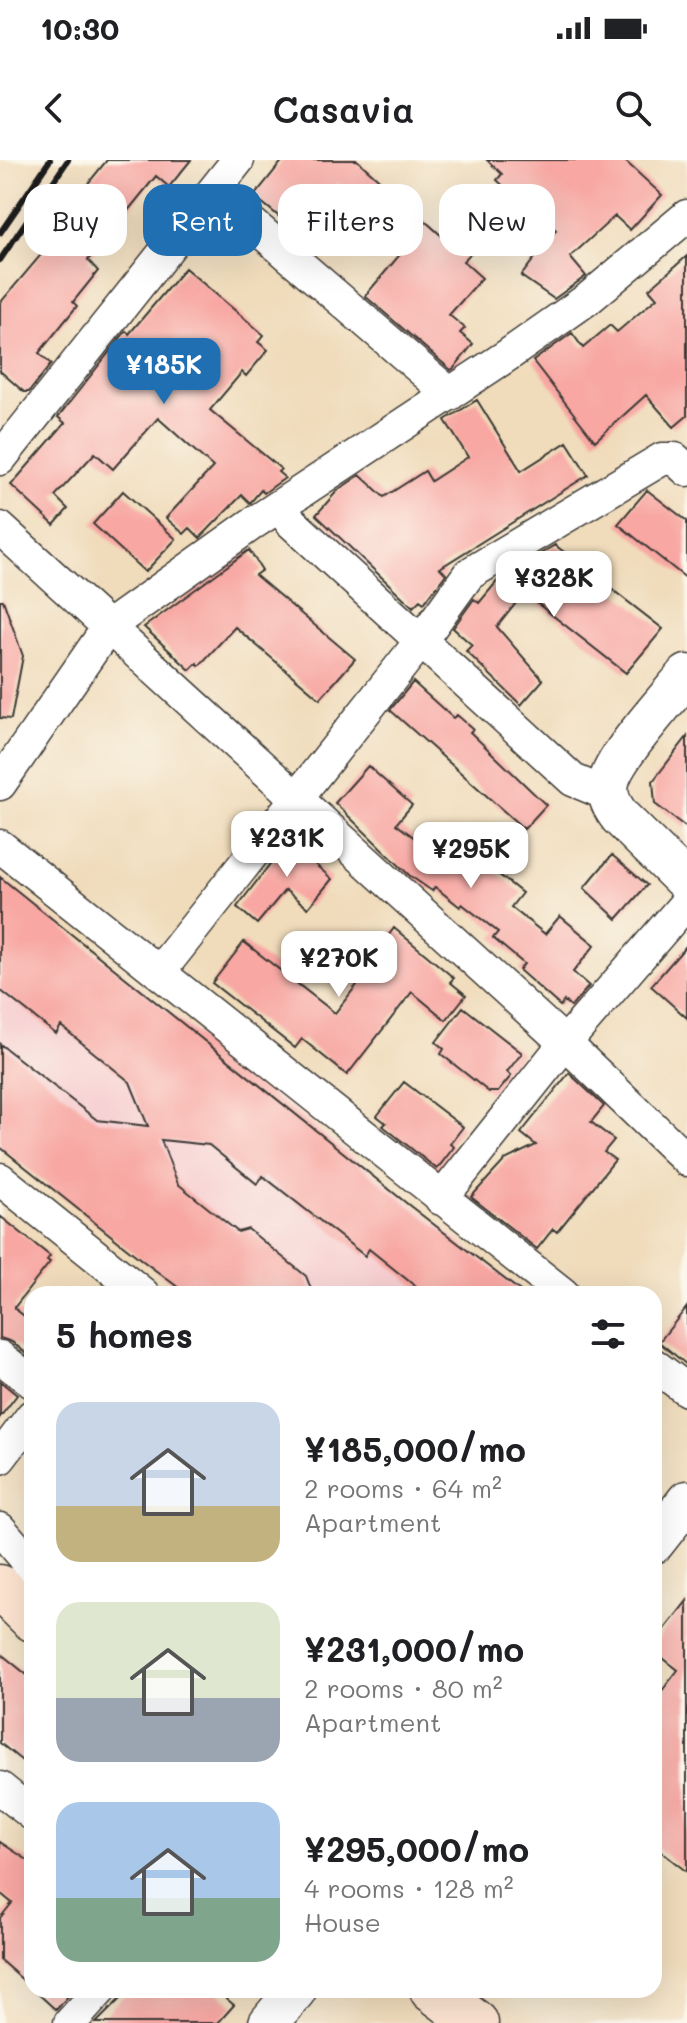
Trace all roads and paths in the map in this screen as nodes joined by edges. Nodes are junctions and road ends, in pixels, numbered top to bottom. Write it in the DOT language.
graph roads {
  1 [pos="238,160"];
  2 [pos="219,184"];
  3 [pos="687,216"];
  4 [pos="262,232"];
  5 [pos="162,256"];
  6 [pos="450,394"];
  7 [pos="0,459"];
  8 [pos="687,470"];
  9 [pos="281,505"];
  10 [pos="0,528"];
  11 [pos="109,626"];
  12 [pos="420,642"];
  13 [pos="687,675"];
  14 [pos="0,784"];
  15 [pos="609,795"];
  16 [pos="296,796"];
  17 [pos="0,846"];
  18 [pos="687,883"];
  19 [pos="687,902"];
  20 [pos="160,971"];
  21 [pos="565,1043"];
  22 [pos="687,1160"];
  23 [pos="0,1179"];
  24 [pos="441,1199"];
  25 [pos="128,1286"];
  26 [pos="553,1286"];
  27 [pos="0,1357"];
  28 [pos="662,1371"];
  29 [pos="24,1376"];
  30 [pos="687,1390"];
  31 [pos="24,1426"];
  32 [pos="0,1458"];
  33 [pos="687,1501"];
  34 [pos="0,1529"];
  35 [pos="662,1533"];
  36 [pos="24,1557"];
  37 [pos="0,1587"];
  38 [pos="24,1608"];
  39 [pos="0,1788"];
  40 [pos="24,1808"];
  41 [pos="93,1998"];
  42 [pos="289,1998"];
  43 [pos="443,1998"];
  44 [pos="70,2023"];
  45 [pos="269,2023"];
  46 [pos="476,2023"];
  1 -- 2 [label="street"];
  3 -- 6 [label="street"];
  4 -- 6 [label="street"];
  5 -- 7 [label="street"];
  6 -- 9 [label="street"];
  8 -- 12 [label="street"];
  9 -- 11 [label="street"];
  9 -- 12 [label="street"];
  10 -- 11 [label="street"];
  11 -- 14 [label="street"];
  11 -- 16 [label="street"];
  12 -- 15 [label="street"];
  12 -- 16 [label="street"];
  13 -- 15 [label="street"];
  15 -- 18 [label="street"];
  16 -- 20 [label="street"];
  16 -- 21 [label="street"];
  17 -- 20 [label="street"];
  19 -- 21 [label="street"];
  20 -- 24 [label="street"];
  21 -- 22 [label="street"];
  21 -- 24 [label="street"];
  23 -- 25 [label="street"];
  24 -- 26 [label="street"];
  27 -- 29 [label="street"];
  28 -- 30 [label="street"];
  31 -- 32 [label="street"];
  33 -- 35 [label="street"];
  34 -- 36 [label="street"];
  37 -- 38 [label="main road"];
  39 -- 40 [label="street"];
  41 -- 44 [label="street"];
  42 -- 45 [label="street"];
  43 -- 46 [label="main road"];
}
